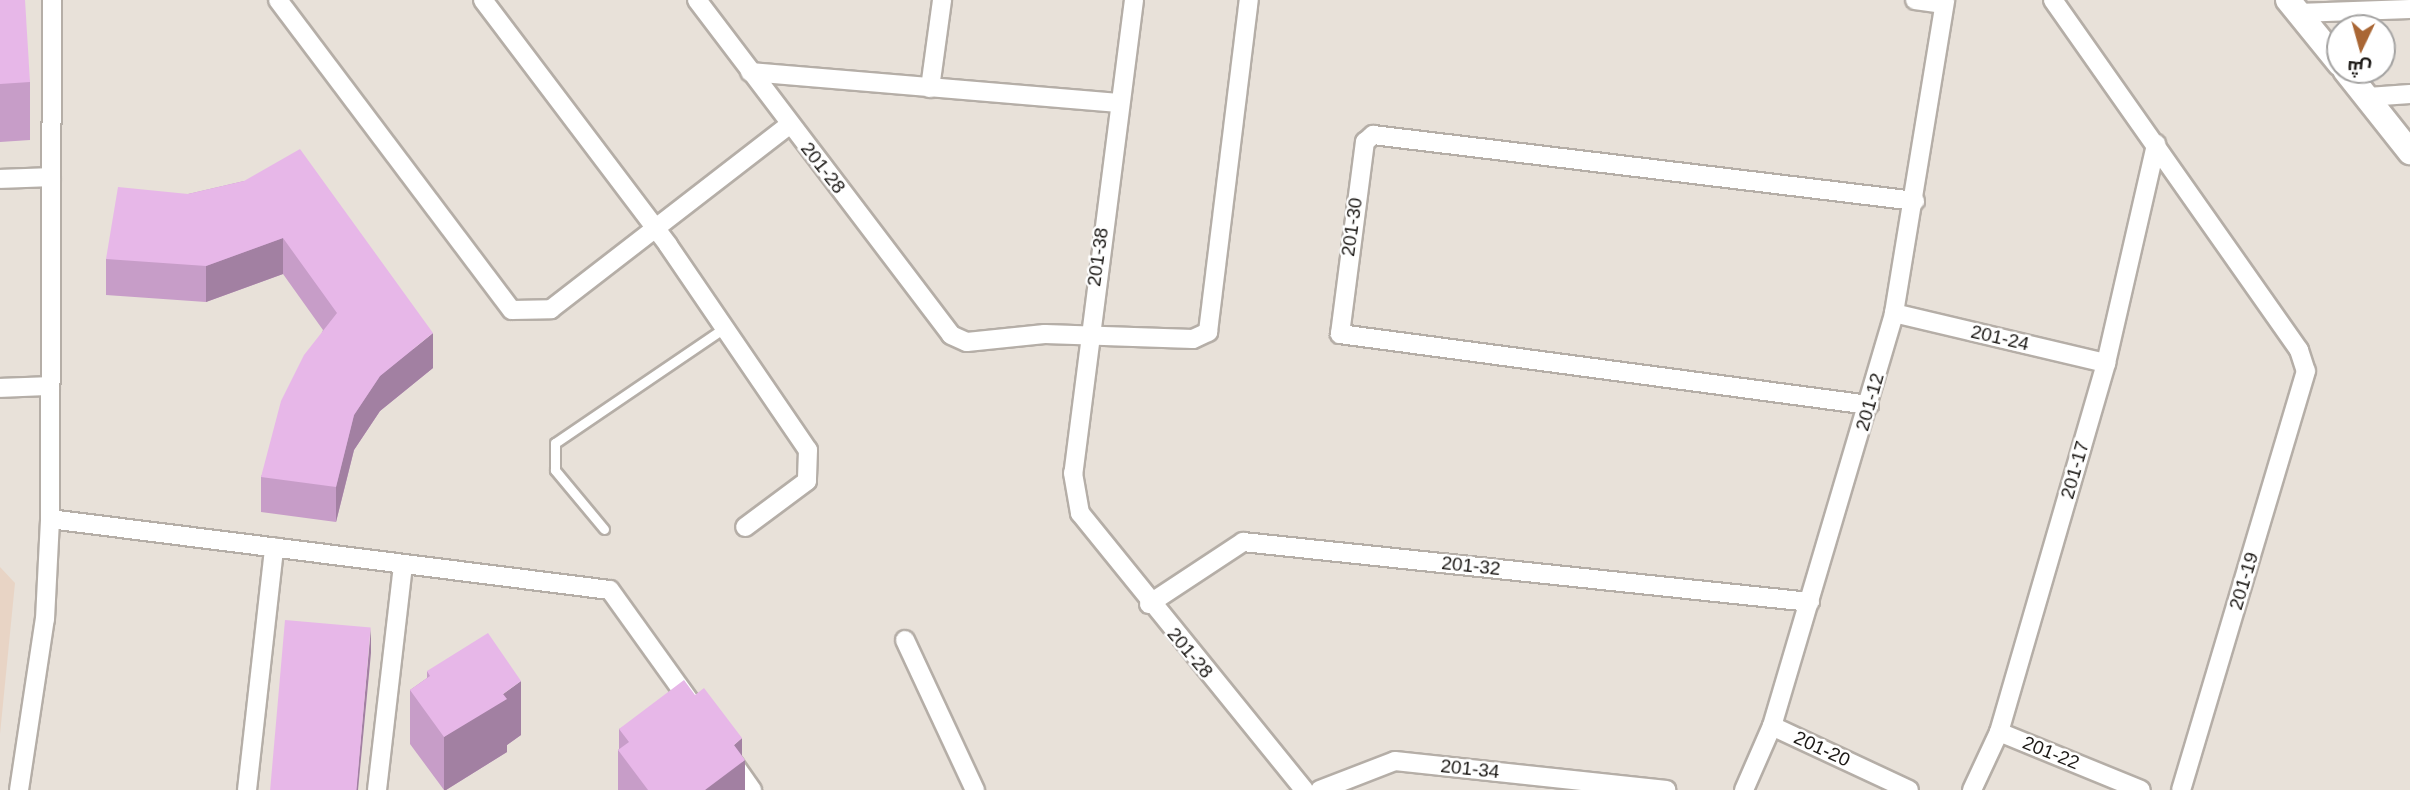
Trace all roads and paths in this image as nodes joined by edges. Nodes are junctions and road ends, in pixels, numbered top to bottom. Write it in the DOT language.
graph roads {
  1 [pos="52,0"];
  2 [pos="278,0"];
  3 [pos="483,0"];
  4 [pos="697,0"];
  5 [pos="942,0"];
  6 [pos="1134,0"];
  7 [pos="1249,0"];
  8 [pos="1914,0"];
  9 [pos="2053,0"];
  10 [pos="1944,2"];
  11 [pos="2293,7"];
  12 [pos="2410,9"];
  13 [pos="2326,47"];
  14 [pos="750,72"];
  15 [pos="2357,84"];
  16 [pos="930,88"];
  17 [pos="2410,94"];
  18 [pos="2368,97"];
  19 [pos="1119,103"];
  20 [pos="789,125"];
  21 [pos="2156,144"];
  22 [pos="2410,152"];
  23 [pos="51,177"];
  24 [pos="0,179"];
  25 [pos="1914,201"];
  26 [pos="654,226"];
  27 [pos="1894,313"];
  28 [pos="724,328"];
  29 [pos="1087,335"];
  30 [pos="2106,363"];
  31 [pos="50,386"];
  32 [pos="0,388"];
  33 [pos="1869,405"];
  34 [pos="1080,513"];
  35 [pos="50,519"];
  36 [pos="746,527"];
  37 [pos="604,528"];
  38 [pos="274,548"];
  39 [pos="403,564"];
  40 [pos="1810,602"];
  41 [pos="1149,604"];
  42 [pos="905,640"];
  43 [pos="705,723"];
  44 [pos="1772,726"];
  45 [pos="1999,732"];
  46 [pos="721,746"];
  47 [pos="19,790"];
  48 [pos="247,790"];
  49 [pos="377,790"];
  50 [pos="752,790"];
  51 [pos="975,790"];
  52 [pos="1304,790"];
  53 [pos="1320,790"];
  54 [pos="1666,790"];
  55 [pos="1744,790"];
  56 [pos="1909,790"];
  57 [pos="1972,790"];
  58 [pos="2141,790"];
  59 [pos="2181,790"];
  1 -- 23 [label="street"];
  2 -- 26 [label="street"];
  3 -- 26 [label="street"];
  4 -- 14 [label="street, 201-28"];
  5 -- 16 [label="street"];
  6 -- 19 [label="street, 201-38"];
  7 -- 29 [label="street"];
  8 -- 10 [label="street"];
  9 -- 21 [label="street"];
  10 -- 25 [label="street, 201-12"];
  11 -- 12 [label="street"];
  11 -- 13 [label="main road"];
  14 -- 16 [label="street"];
  14 -- 20 [label="street, 201-28"];
  15 -- 18 [label="main road"];
  16 -- 19 [label="street"];
  17 -- 18 [label="street"];
  18 -- 22 [label="main road"];
  19 -- 29 [label="street, 201-38"];
  20 -- 26 [label="street"];
  20 -- 29 [label="street, 201-28"];
  21 -- 30 [label="street, 201-17"];
  21 -- 59 [label="street, 201-19"];
  23 -- 24 [label="street"];
  23 -- 31 [label="street"];
  25 -- 27 [label="street, 201-12"];
  25 -- 33 [label="street, 201-30"];
  26 -- 28 [label="street"];
  27 -- 30 [label="street, 201-24"];
  27 -- 33 [label="street, 201-12"];
  28 -- 36 [label="street"];
  28 -- 37 [label="lane"];
  29 -- 34 [label="street, 201-38"];
  30 -- 45 [label="street, 201-17"];
  31 -- 32 [label="street"];
  31 -- 35 [label="street"];
  33 -- 40 [label="street, 201-12"];
  34 -- 41 [label="street, 201-28"];
  35 -- 38 [label="street"];
  35 -- 47 [label="street"];
  38 -- 39 [label="street"];
  38 -- 48 [label="street"];
  39 -- 43 [label="street"];
  39 -- 49 [label="street"];
  40 -- 41 [label="street, 201-32"];
  40 -- 44 [label="street, 201-12"];
  41 -- 52 [label="street, 201-28"];
  42 -- 51 [label="street"];
  44 -- 55 [label="street, 201-12"];
  44 -- 56 [label="street, 201-20"];
  45 -- 57 [label="street, 201-17"];
  45 -- 58 [label="street, 201-22"];
  46 -- 50 [label="street"];
  53 -- 54 [label="street, 201-34"];
}
